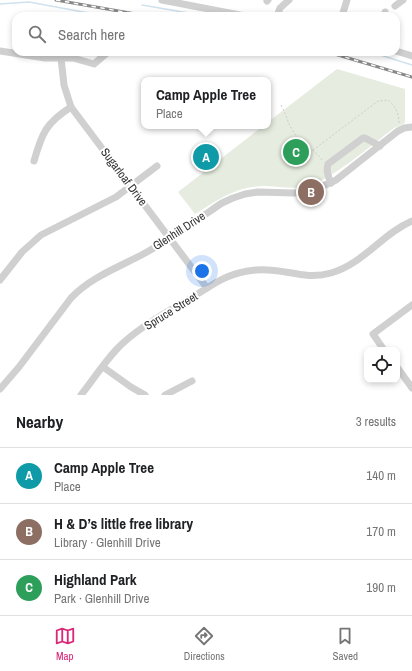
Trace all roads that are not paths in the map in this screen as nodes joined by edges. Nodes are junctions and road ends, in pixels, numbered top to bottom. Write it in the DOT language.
graph roads {
  1 [pos="162,0"];
  2 [pos="289,0"];
  3 [pos="347,0"];
  4 [pos="403,0"];
  5 [pos="395,6"];
  6 [pos="224,12"];
  7 [pos="278,12"];
  8 [pos="343,12"];
  9 [pos="0,51"];
  10 [pos="400,52"];
  11 [pos="12,53"];
  12 [pos="32,56"];
  13 [pos="69,56"];
  14 [pos="76,56"];
  15 [pos="103,56"];
  16 [pos="412,56"];
  17 [pos="60,58"];
  18 [pos="71,107"];
  19 [pos="412,127"];
  20 [pos="380,146"];
  21 [pos="34,162"];
  22 [pos="156,166"];
  23 [pos="331,183"];
  24 [pos="131,186"];
  25 [pos="412,221"];
  26 [pos="170,238"];
  27 [pos="0,280"];
  28 [pos="207,288"];
  29 [pos="412,305"];
  30 [pos="382,347"];
  31 [pos="103,366"];
  32 [pos="400,371"];
  33 [pos="192,381"];
  34 [pos="412,388"];
  35 [pos="0,389"];
  36 [pos="81,395"];
  37 [pos="145,395"];
  38 [pos="165,395"];
  1 -- 6 [label="street"];
  2 -- 7 [label="street"];
  3 -- 8 [label="street"];
  4 -- 5 [label="street"];
  9 -- 11 [label="street"];
  10 -- 16 [label="street"];
  12 -- 17 [label="street"];
  13 -- 17 [label="street"];
  14 -- 15 [label="street"];
  17 -- 18 [label="street, Sugarloaf Drive"];
  18 -- 21 [label="street"];
  18 -- 24 [label="street, Sugarloaf Drive"];
  19 -- 20 [label="street, Glenhill Drive"];
  20 -- 23 [label="street, Glenhill Drive"];
  20 -- 23 [label="street"];
  22 -- 24 [label="street"];
  23 -- 26 [label="street, Glenhill Drive"];
  24 -- 26 [label="street, Sugarloaf Drive"];
  24 -- 27 [label="street"];
  25 -- 28 [label="street, Spruce Street"];
  26 -- 28 [label="street, Sugarloaf Drive"];
  26 -- 35 [label="street, Glenhill Drive"];
  28 -- 31 [label="street, Spruce Street"];
  29 -- 30 [label="street"];
  31 -- 36 [label="street, Spruce Street"];
  31 -- 37 [label="street"];
  32 -- 34 [label="street"];
  33 -- 38 [label="street"];
}
